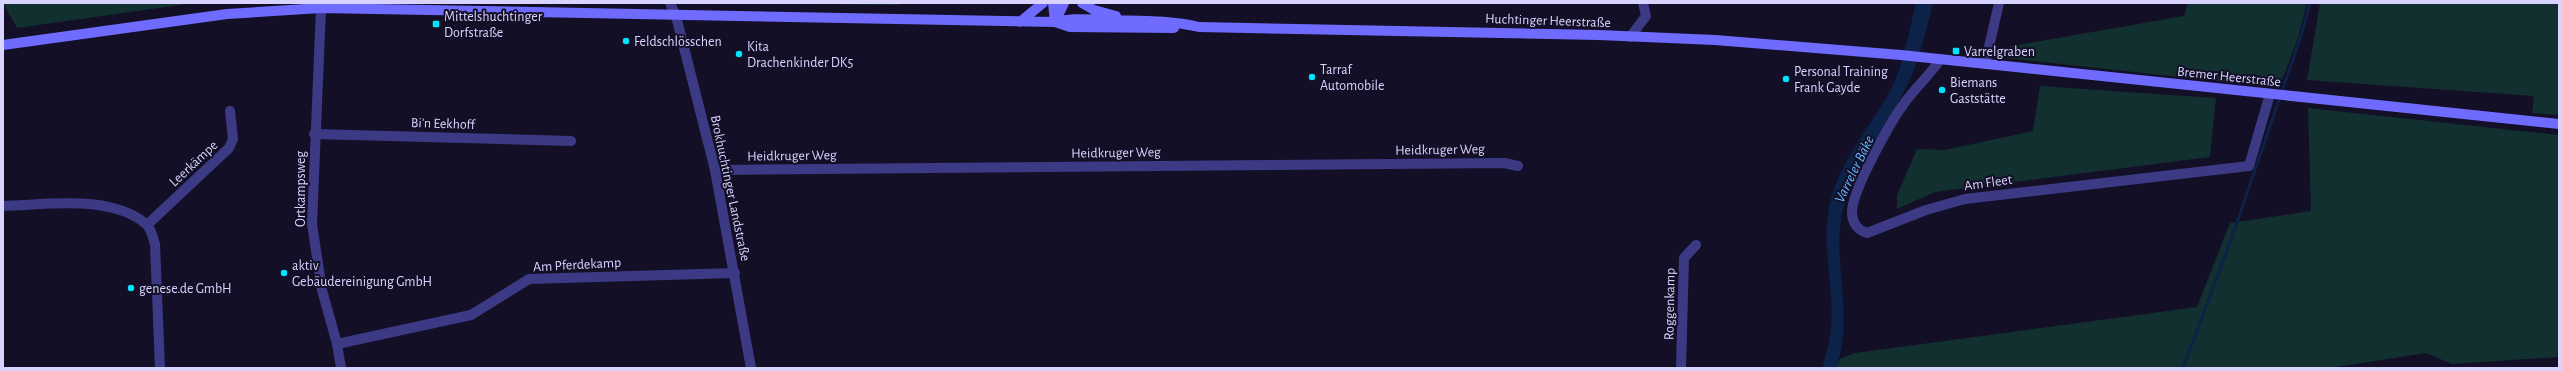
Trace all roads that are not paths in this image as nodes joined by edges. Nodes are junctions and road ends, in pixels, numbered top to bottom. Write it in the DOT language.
graph roads {
  1 [pos="670,3"];
  2 [pos="1043,3"];
  3 [pos="1053,3"];
  4 [pos="1064,3"];
  5 [pos="1082,3"];
  6 [pos="1643,3"];
  7 [pos="1999,3"];
  8 [pos="445,7"];
  9 [pos="321,8"];
  10 [pos="676,16"];
  11 [pos="1123,19"];
  12 [pos="1020,22"];
  13 [pos="1055,22"];
  14 [pos="1199,26"];
  15 [pos="1630,37"];
  16 [pos="3,45"];
  17 [pos="1899,55"];
  18 [pos="1940,60"];
  19 [pos="1985,64"];
  20 [pos="2272,94"];
  21 [pos="230,111"];
  22 [pos="2559,124"];
  23 [pos="314,134"];
  24 [pos="571,141"];
  25 [pos="1518,166"];
  26 [pos="715,170"];
  27 [pos="3,206"];
  28 [pos="147,225"];
  29 [pos="1696,245"];
  30 [pos="735,273"];
  31 [pos="337,344"];
  32 [pos="160,368"];
  33 [pos="341,368"];
  34 [pos="751,368"];
  35 [pos="1682,368"];
  1 -- 10 [label="street, Brokhuchtinger Landstraße"];
  2 -- 12 [label="main road"];
  3 -- 13 [label="main road"];
  4 -- 13 [label="main road"];
  5 -- 11 [label="main road"];
  6 -- 15 [label="street"];
  7 -- 19 [label="street"];
  8 -- 9 [label="main road, Huchtinger Heerstraße"];
  8 -- 10 [label="main road, Huchtinger Heerstraße"];
  9 -- 16 [label="main road, Huchtinger Heerstraße"];
  9 -- 23 [label="street, Ortkampsweg"];
  10 -- 12 [label="main road, Huchtinger Heerstraße"];
  10 -- 26 [label="street, Brokhuchtinger Landstraße"];
  11 -- 13 [label="main road, Huchtinger Heerstraße"];
  11 -- 14 [label="main road, Huchtinger Heerstraße"];
  12 -- 13 [label="main road, Huchtinger Heerstraße"];
  13 -- 14 [label="main road, Huchtinger Heerstraße"];
  14 -- 15 [label="main road, Huchtinger Heerstraße"];
  15 -- 17 [label="main road, Huchtinger Heerstraße"];
  17 -- 18 [label="main road, Bremer Heerstraße"];
  18 -- 19 [label="main road, Bremer Heerstraße"];
  18 -- 20 [label="street, Am Fleet"];
  19 -- 20 [label="main road, Bremer Heerstraße"];
  20 -- 22 [label="main road, Bremer Heerstraße"];
  21 -- 28 [label="street, Leerkämpe"];
  23 -- 24 [label="street, Bi'n Eekhoff"];
  23 -- 31 [label="street, Ortkampsweg"];
  25 -- 26 [label="street, Heidkruger Weg"];
  26 -- 30 [label="street, Brokhuchtinger Landstraße"];
  27 -- 28 [label="street"];
  28 -- 32 [label="street"];
  29 -- 35 [label="street, Roggenkamp"];
  30 -- 31 [label="street, Am Pferdekamp"];
  30 -- 34 [label="street, Brokhuchtinger Landstraße"];
  31 -- 33 [label="street, Ortkampsweg"];
}
